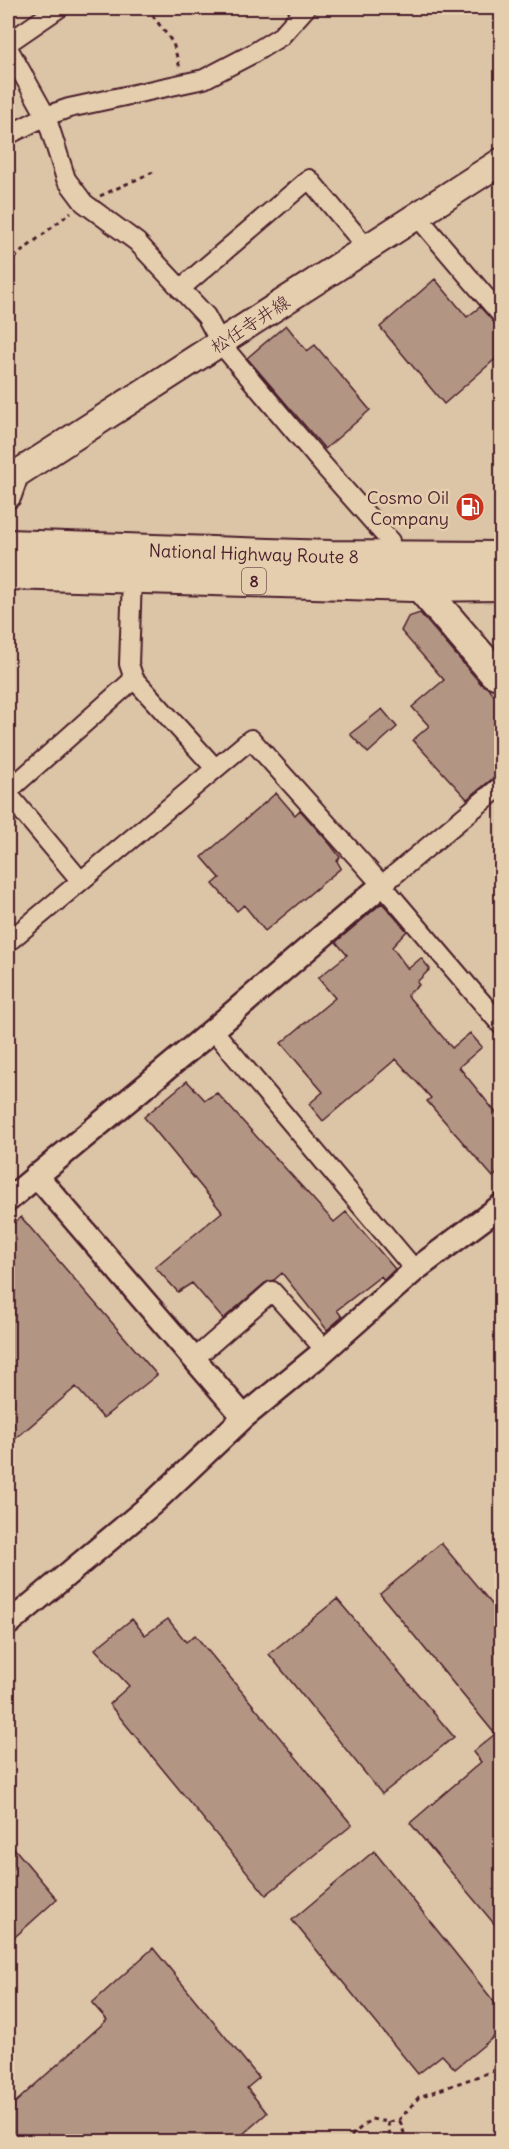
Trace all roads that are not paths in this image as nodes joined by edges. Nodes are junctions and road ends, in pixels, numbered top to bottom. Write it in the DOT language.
graph roads {
  1 [pos="58,8"];
  2 [pos="306,8"];
  3 [pos="8,43"];
  4 [pos="8,48"];
  5 [pos="46,116"];
  6 [pos="8,135"];
  7 [pos="501,161"];
  8 [pos="417,216"];
  9 [pos="367,248"];
  10 [pos="180,289"];
  11 [pos="501,316"];
  12 [pos="221,344"];
  13 [pos="8,495"];
  14 [pos="390,541"];
  15 [pos="8,545"];
  16 [pos="501,557"];
  17 [pos="8,574"];
  18 [pos="132,578"];
  19 [pos="501,585"];
  20 [pos="412,586"];
  21 [pos="441,601"];
  22 [pos="501,675"];
  23 [pos="134,679"];
  24 [pos="501,682"];
  25 [pos="215,768"];
  26 [pos="501,785"];
  27 [pos="8,793"];
  28 [pos="80,880"];
  29 [pos="382,885"];
  30 [pos="8,942"];
  31 [pos="501,1026"];
  32 [pos="213,1030"];
  33 [pos="36,1175"];
  34 [pos="8,1200"];
  35 [pos="501,1205"];
  36 [pos="415,1270"];
  37 [pos="325,1350"];
  38 [pos="194,1359"];
  39 [pos="244,1417"];
  40 [pos="8,1624"];
  1 -- 3 [label="street"];
  2 -- 5 [label="street"];
  4 -- 5 [label="street"];
  5 -- 6 [label="street"];
  5 -- 10 [label="street"];
  7 -- 8 [label="main road, 松任寺井線"];
  8 -- 9 [label="main road, 松任寺井線"];
  8 -- 11 [label="street"];
  9 -- 10 [label="street"];
  9 -- 12 [label="main road, 松任寺井線"];
  10 -- 12 [label="street"];
  12 -- 13 [label="main road, 松任寺井線"];
  12 -- 14 [label="street"];
  15 -- 16 [label="highway, National Highway Route 8 / 8"];
  17 -- 18 [label="highway, National Highway Route 8 / 8"];
  18 -- 20 [label="highway, National Highway Route 8 / 8"];
  18 -- 23 [label="street"];
  19 -- 20 [label="highway, National Highway Route 8 / 8"];
  20 -- 24 [label="street"];
  21 -- 22 [label="street"];
  23 -- 25 [label="street"];
  23 -- 27 [label="street"];
  25 -- 28 [label="street"];
  25 -- 29 [label="street"];
  26 -- 29 [label="street"];
  27 -- 28 [label="street"];
  28 -- 30 [label="street"];
  29 -- 31 [label="street"];
  29 -- 32 [label="street"];
  32 -- 33 [label="street"];
  32 -- 36 [label="street"];
  33 -- 34 [label="street"];
  33 -- 38 [label="street"];
  35 -- 36 [label="street"];
  36 -- 37 [label="street"];
  37 -- 38 [label="street"];
  37 -- 39 [label="street"];
  38 -- 39 [label="street"];
  39 -- 40 [label="street"];
}
